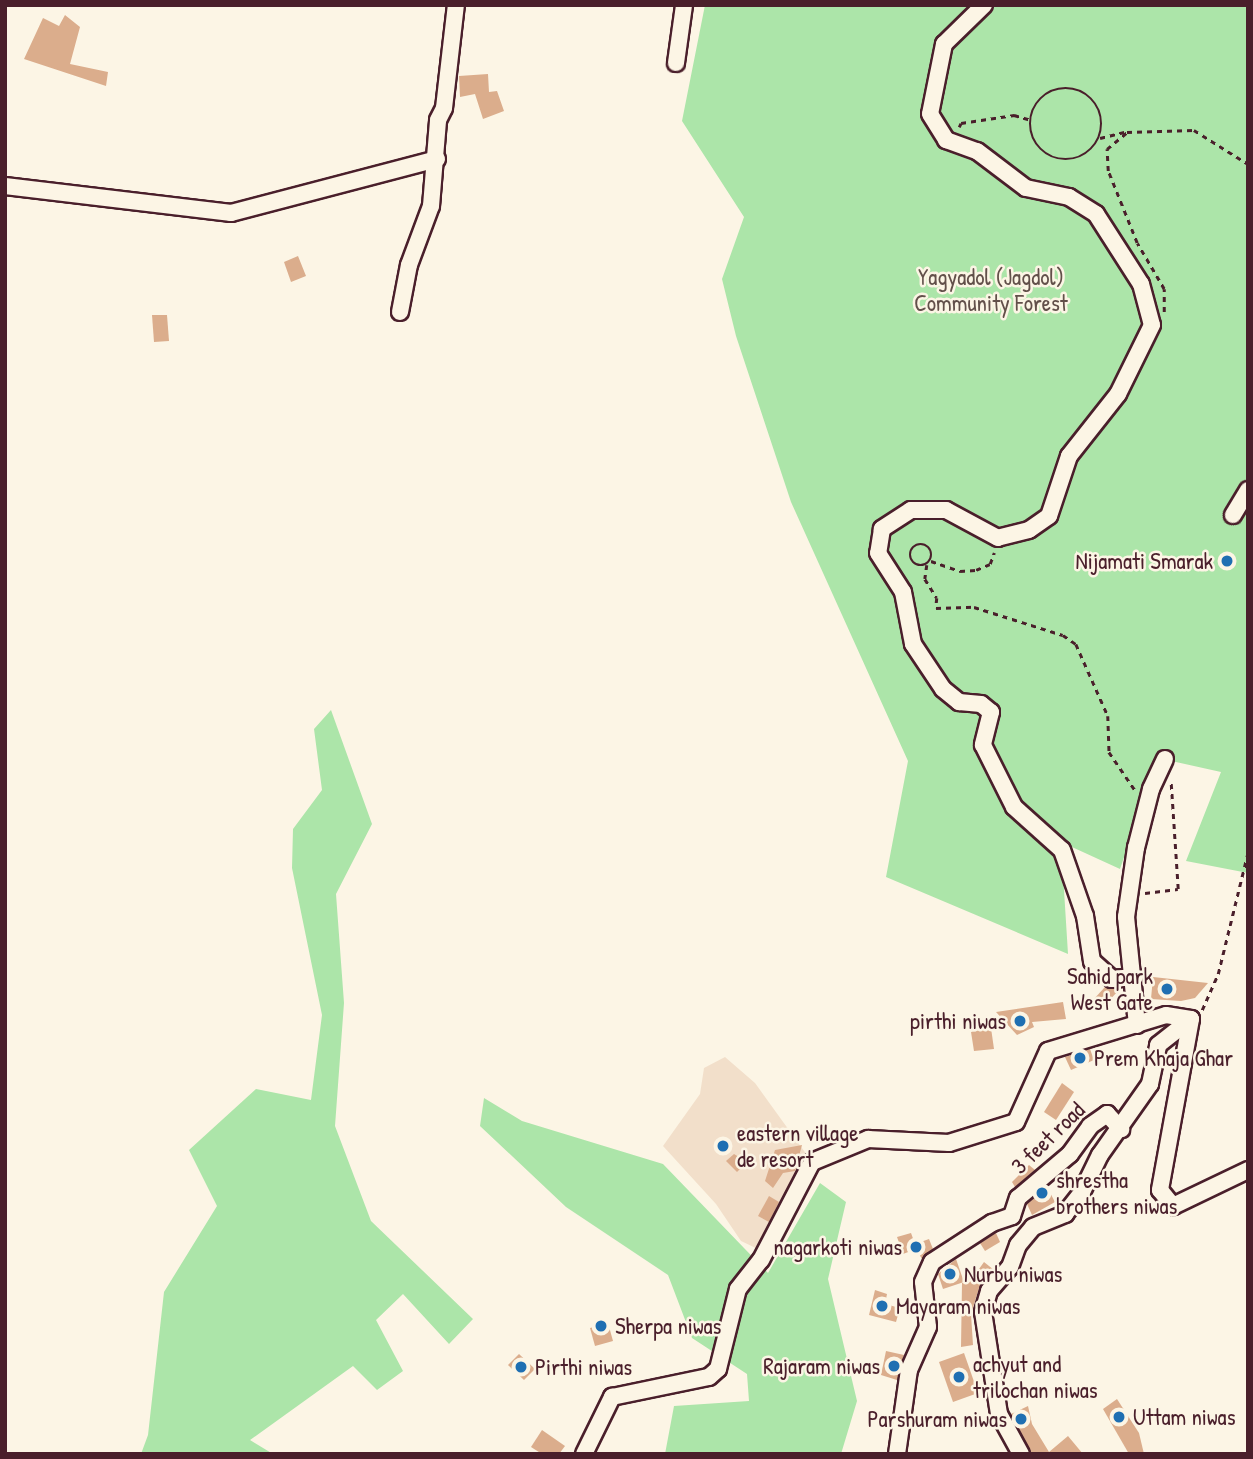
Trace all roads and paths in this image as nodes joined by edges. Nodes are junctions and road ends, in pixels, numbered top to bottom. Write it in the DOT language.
graph roads {
  1 [pos="456,5"];
  2 [pos="684,5"];
  3 [pos="984,5"];
  4 [pos="676,63"];
  5 [pos="1031,120"];
  6 [pos="940,131"];
  7 [pos="1127,132"];
  8 [pos="1099,138"];
  9 [pos="438,159"];
  10 [pos="1248,164"];
  11 [pos="5,186"];
  12 [pos="400,312"];
  13 [pos="1152,325"];
  14 [pos="1248,490"];
  15 [pos="1233,515"];
  16 [pos="998,538"];
  17 [pos="931,561"];
  18 [pos="927,565"];
  19 [pos="1168,766"];
  20 [pos="1147,807"];
  21 [pos="1248,852"];
  22 [pos="1128,905"];
  23 [pos="1135,977"];
  24 [pos="1191,1019"];
  25 [pos="1137,1026"];
  26 [pos="1121,1129"];
  27 [pos="1248,1170"];
  28 [pos="584,1454"];
  29 [pos="897,1454"];
  30 [pos="1021,1454"];
  1 -- 9 [label="street"];
  2 -- 4 [label="street"];
  3 -- 6 [label="street"];
  5 -- 6 [label="path"];
  5 -- 8 [label="path"];
  5 -- 8 [label="path"];
  6 -- 13 [label="street"];
  7 -- 8 [label="path"];
  7 -- 10 [label="path"];
  7 -- 13 [label="path"];
  9 -- 11 [label="street"];
  9 -- 12 [label="street"];
  13 -- 16 [label="street"];
  14 -- 15 [label="street"];
  16 -- 17 [label="path"];
  16 -- 23 [label="street"];
  17 -- 18 [label="path"];
  17 -- 18 [label="path"];
  18 -- 20 [label="path"];
  19 -- 20 [label="street"];
  19 -- 22 [label="path"];
  20 -- 22 [label="street"];
  21 -- 24 [label="path"];
  22 -- 23 [label="street"];
  23 -- 25 [label="street"];
  24 -- 25 [label="street"];
  24 -- 26 [label="street"];
  24 -- 27 [label="street"];
  25 -- 28 [label="street"];
  26 -- 29 [label="street, 3 feet road"];
  26 -- 30 [label="street"];
}
